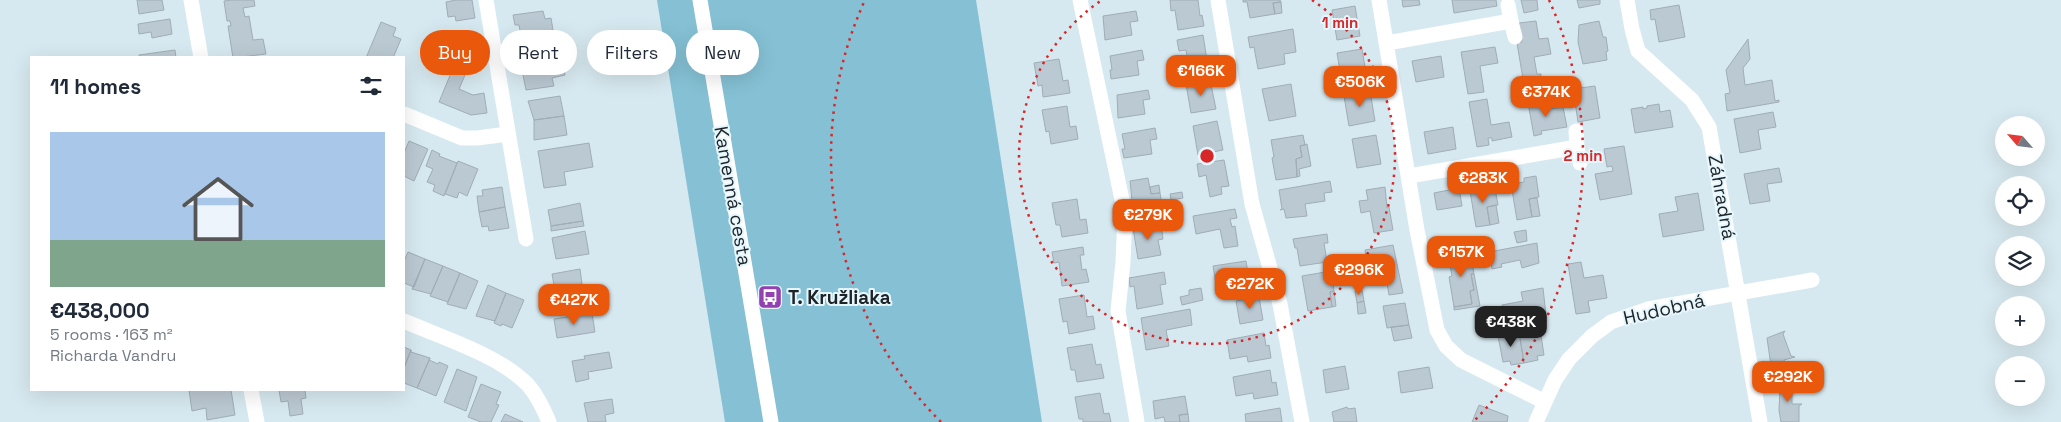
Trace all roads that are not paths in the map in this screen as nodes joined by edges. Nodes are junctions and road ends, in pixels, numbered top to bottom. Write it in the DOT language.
graph roads {
  1 [pos="191,0"];
  2 [pos="486,0"];
  3 [pos="700,0"];
  4 [pos="1080,0"];
  5 [pos="1218,0"];
  6 [pos="1380,0"];
  7 [pos="1627,0"];
  8 [pos="1508,5"];
  9 [pos="1511,21"];
  10 [pos="1515,38"];
  11 [pos="1387,43"];
  12 [pos="201,56"];
  13 [pos="405,114"];
  14 [pos="1576,131"];
  15 [pos="508,134"];
  16 [pos="1577,147"];
  17 [pos="1580,163"];
  18 [pos="1409,176"];
  19 [pos="526,239"];
  20 [pos="1812,280"];
  21 [pos="1739,293"];
  22 [pos="405,321"];
  23 [pos="251,391"];
  24 [pos="1546,402"];
  25 [pos="256,422"];
  26 [pos="549,422"];
  27 [pos="771,422"];
  28 [pos="1137,422"];
  29 [pos="1302,422"];
  30 [pos="1536,422"];
  31 [pos="1760,422"];
  1 -- 12 [label="street"];
  2 -- 15 [label="street"];
  3 -- 27 [label="street, Kamenná cesta"];
  4 -- 28 [label="street"];
  5 -- 29 [label="street"];
  6 -- 11 [label="street"];
  7 -- 21 [label="street, Záhradná"];
  8 -- 9 [label="street"];
  9 -- 10 [label="street"];
  9 -- 11 [label="street"];
  11 -- 18 [label="street"];
  13 -- 15 [label="street"];
  14 -- 16 [label="street"];
  15 -- 19 [label="street"];
  16 -- 17 [label="street"];
  16 -- 18 [label="street"];
  18 -- 24 [label="street"];
  20 -- 21 [label="street, Hudobná"];
  21 -- 24 [label="street, Hudobná"];
  21 -- 31 [label="street, Záhradná"];
  22 -- 26 [label="street"];
  23 -- 25 [label="street"];
  24 -- 30 [label="street, Hudobná"];
}
